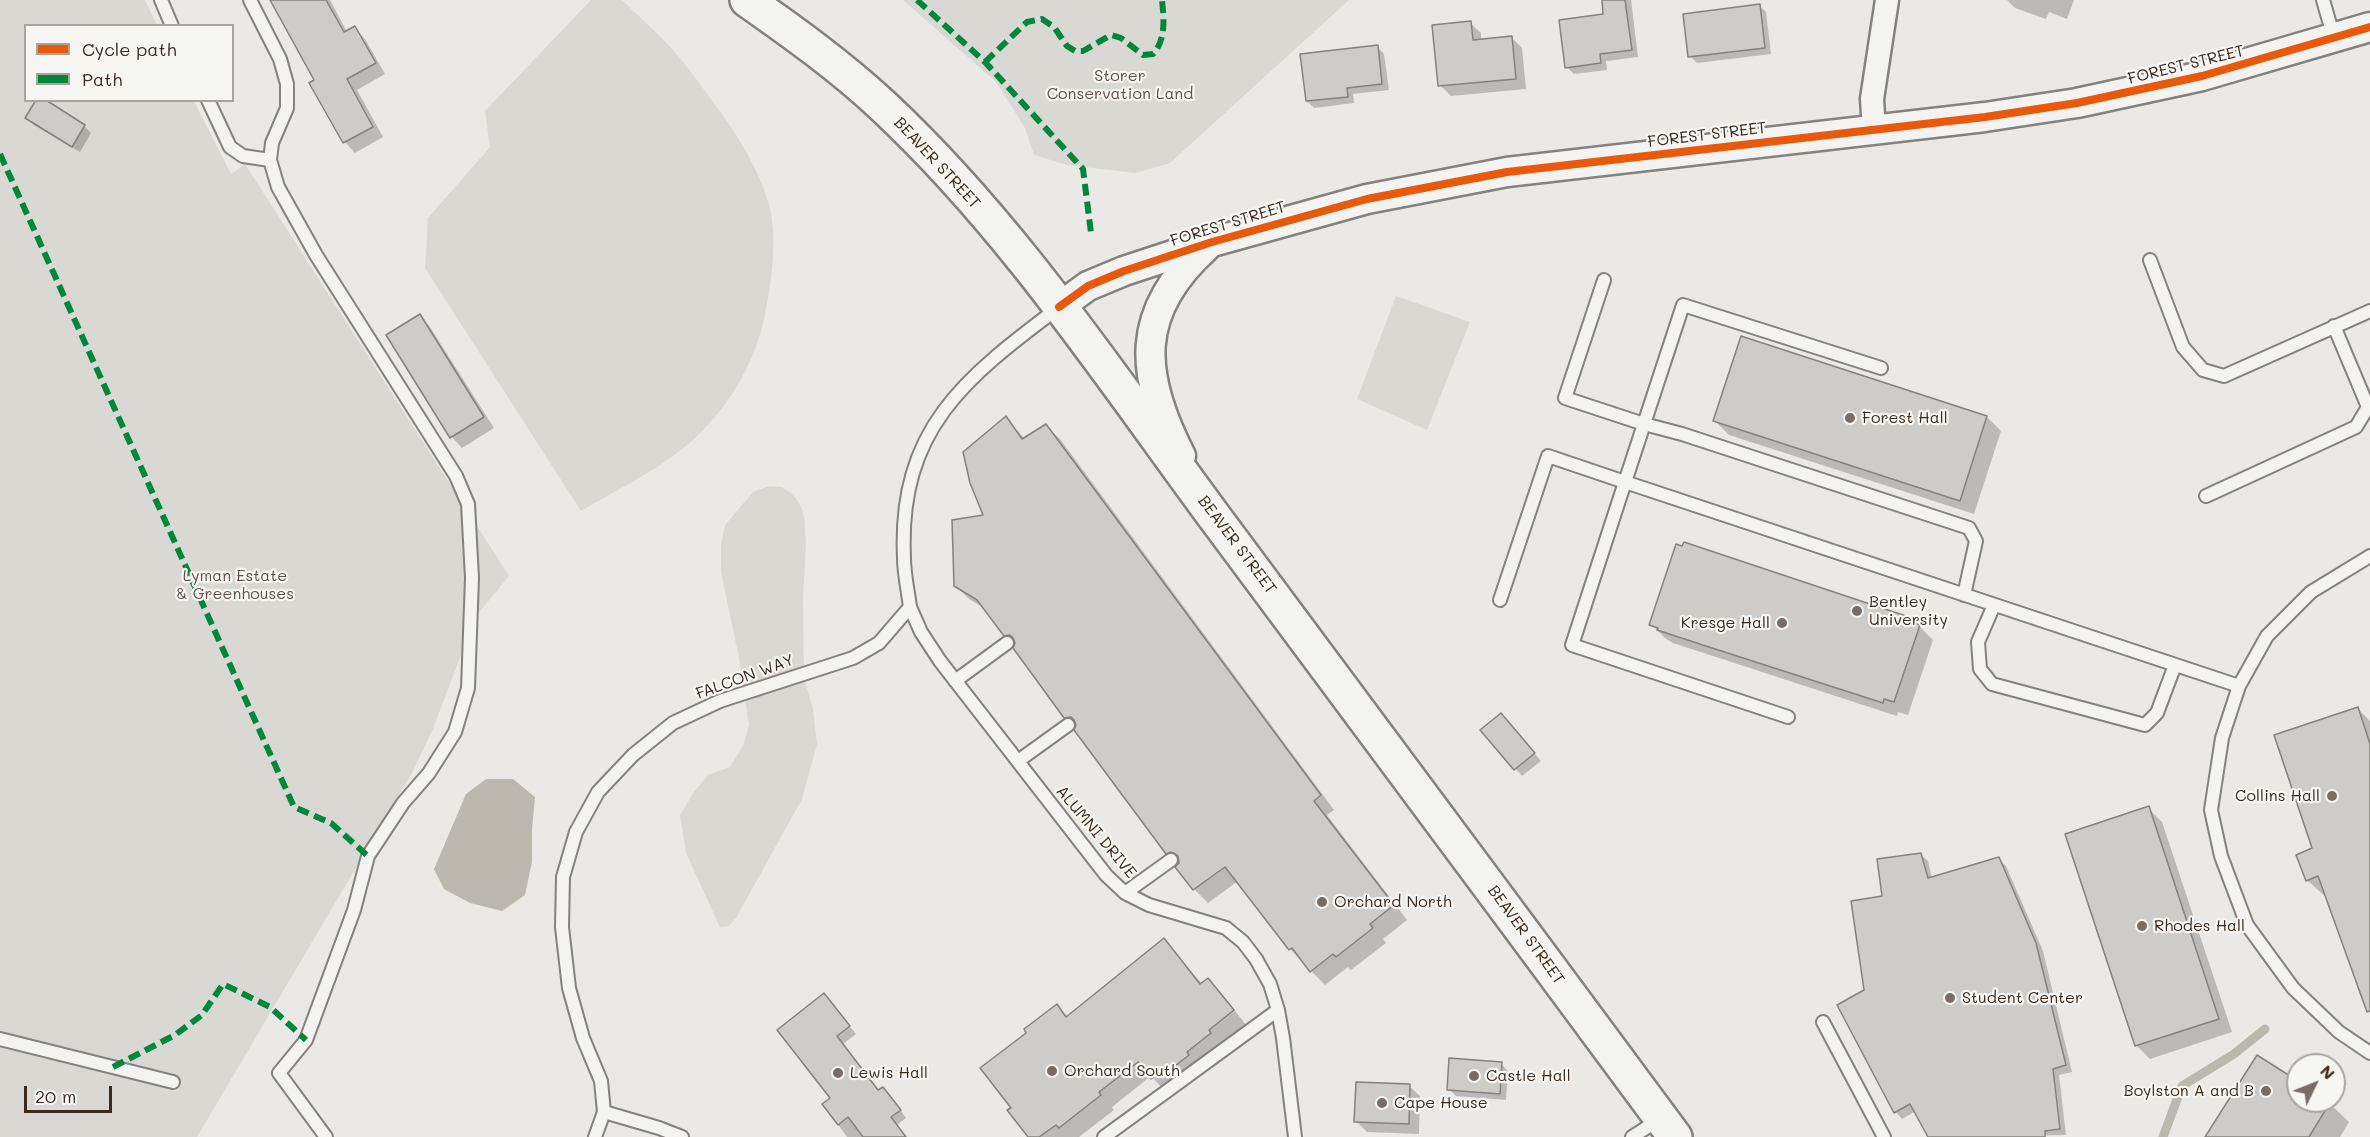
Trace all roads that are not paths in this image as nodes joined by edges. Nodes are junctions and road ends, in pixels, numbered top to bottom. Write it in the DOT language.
graph roads {
  1 [pos="161,0"];
  2 [pos="250,0"];
  3 [pos="747,0"];
  4 [pos="1887,0"];
  5 [pos="2323,0"];
  6 [pos="171,24"];
  7 [pos="2370,27"];
  8 [pos="2334,38"];
  9 [pos="209,102"];
  10 [pos="1874,130"];
  11 [pos="270,160"];
  12 [pos="1212,242"];
  13 [pos="2150,260"];
  14 [pos="1604,280"];
  15 [pos="1059,307"];
  16 [pos="2370,311"];
  17 [pos="2334,326"];
  18 [pos="1881,368"];
  19 [pos="1644,424"];
  20 [pos="1625,482"];
  21 [pos="2206,496"];
  22 [pos="1219,523"];
  23 [pos="2370,556"];
  24 [pos="1964,595"];
  25 [pos="1500,600"];
  26 [pos="1994,605"];
  27 [pos="910,607"];
  28 [pos="1007,643"];
  29 [pos="2175,665"];
  30 [pos="955,681"];
  31 [pos="2239,686"];
  32 [pos="1788,717"];
  33 [pos="1068,725"];
  34 [pos="1018,761"];
  35 [pos="1171,860"];
  36 [pos="1125,893"];
  37 [pos="1278,1010"];
  38 [pos="1823,1022"];
  39 [pos="0,1039"];
  40 [pos="2370,1053"];
  41 [pos="173,1082"];
  42 [pos="604,1112"];
  43 [pos="1668,1128"];
  44 [pos="326,1137"];
  45 [pos="595,1137"];
  46 [pos="682,1137"];
  47 [pos="1104,1137"];
  48 [pos="1295,1137"];
  49 [pos="1632,1137"];
  50 [pos="1884,1137"];
  1 -- 6 [label="lane"];
  2 -- 11 [label="lane"];
  3 -- 15 [label="main road, BEAVER STREET"];
  4 -- 10 [label="street"];
  5 -- 8 [label="lane"];
  7 -- 8 [label="street, FOREST STREET"];
  8 -- 10 [label="street, FOREST STREET"];
  9 -- 11 [label="lane"];
  10 -- 12 [label="street, FOREST STREET"];
  11 -- 44 [label="lane"];
  12 -- 15 [label="street, FOREST STREET"];
  12 -- 22 [label="street"];
  13 -- 17 [label="lane"];
  14 -- 19 [label="lane"];
  15 -- 22 [label="main road, BEAVER STREET"];
  15 -- 27 [label="lane"];
  16 -- 17 [label="lane"];
  17 -- 21 [label="lane"];
  18 -- 19 [label="lane"];
  19 -- 20 [label="lane"];
  19 -- 24 [label="lane"];
  20 -- 24 [label="lane"];
  20 -- 25 [label="lane"];
  20 -- 32 [label="lane"];
  22 -- 43 [label="main road, BEAVER STREET"];
  23 -- 31 [label="lane"];
  24 -- 26 [label="lane"];
  26 -- 29 [label="lane"];
  26 -- 29 [label="lane"];
  27 -- 30 [label="lane, ALUMNI DRIVE"];
  27 -- 42 [label="lane, FALCON WAY"];
  28 -- 30 [label="lane"];
  29 -- 31 [label="lane"];
  30 -- 34 [label="lane, ALUMNI DRIVE"];
  31 -- 40 [label="lane"];
  33 -- 34 [label="lane"];
  34 -- 36 [label="lane, ALUMNI DRIVE"];
  35 -- 36 [label="lane"];
  36 -- 37 [label="lane, ALUMNI DRIVE"];
  37 -- 47 [label="lane"];
  37 -- 48 [label="lane, ALUMNI DRIVE"];
  38 -- 50 [label="lane"];
  39 -- 41 [label="lane"];
  42 -- 45 [label="lane, FALCON WAY"];
  42 -- 46 [label="lane"];
  43 -- 49 [label="lane"];
}
